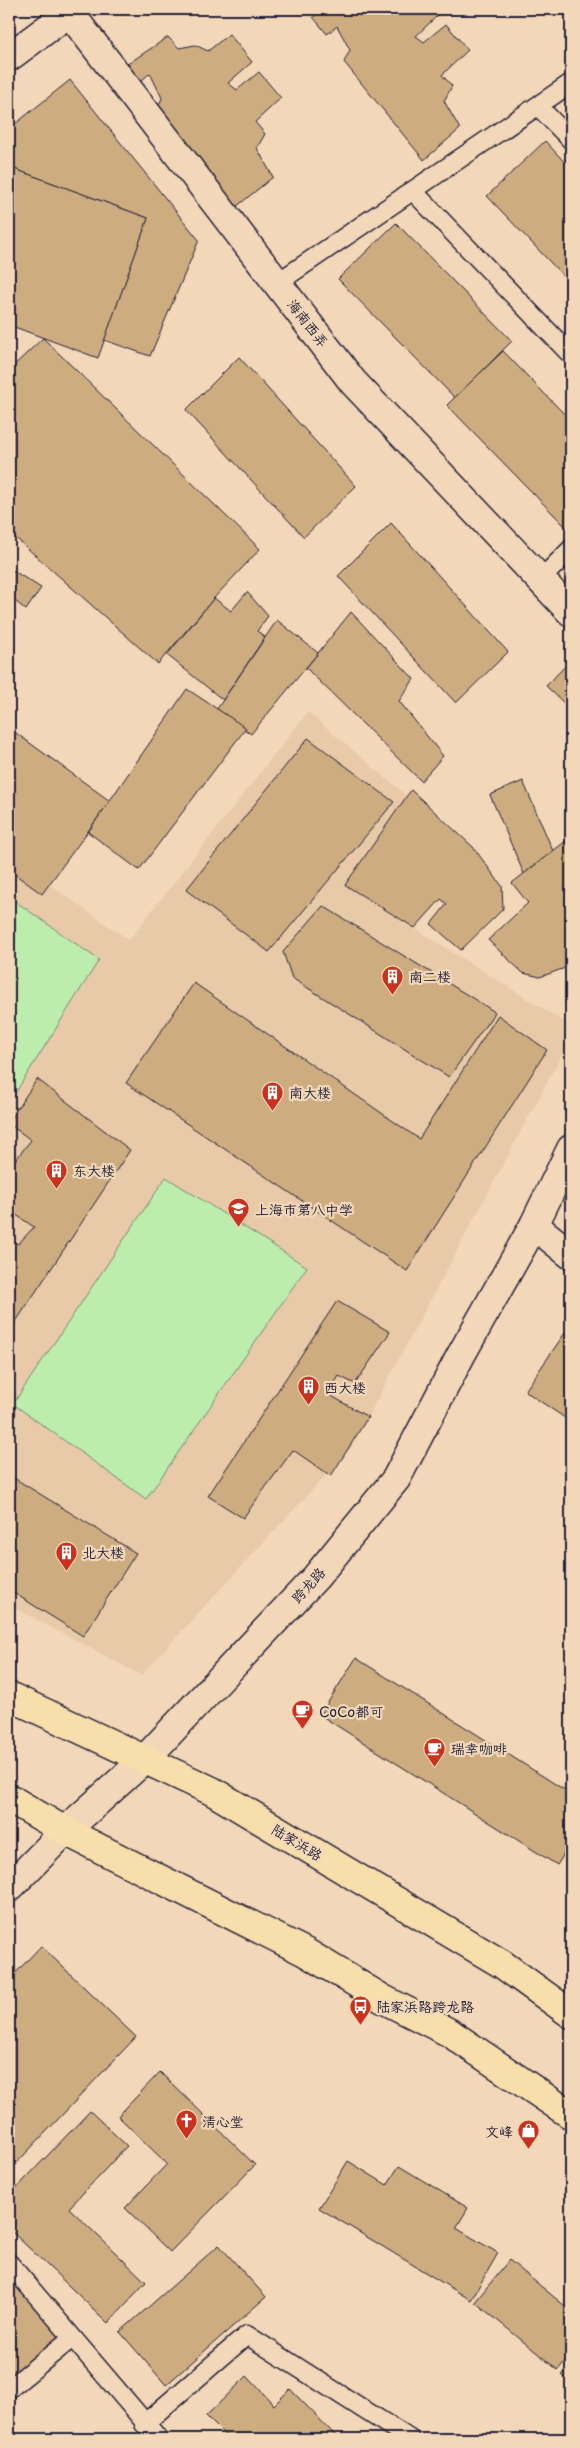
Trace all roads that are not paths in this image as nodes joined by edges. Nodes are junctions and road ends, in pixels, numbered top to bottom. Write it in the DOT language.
graph roads {
  1 [pos="71,10"];
  2 [pos="9,57"];
  3 [pos="571,83"];
  4 [pos="538,106"];
  5 [pos="571,140"];
  6 [pos="413,191"];
  7 [pos="277,283"];
  8 [pos="571,355"];
  9 [pos="571,549"];
  10 [pos="540,580"];
  11 [pos="571,612"];
  12 [pos="571,1149"];
  13 [pos="534,1225"];
  14 [pos="571,1255"];
  15 [pos="9,1696"];
  16 [pos="145,1759"];
  17 [pos="9,1798"];
  18 [pos="65,1832"];
  19 [pos="9,1888"];
  20 [pos="571,2014"];
  21 [pos="571,2115"];
  22 [pos="9,2263"];
  23 [pos="72,2338"];
  24 [pos="9,2389"];
  25 [pos="144,2424"];
  26 [pos="159,2439"];
  27 [pos="410,2439"];
  1 -- 2 [label="street"];
  1 -- 7 [label="street, 海南西弄"];
  3 -- 4 [label="lane"];
  4 -- 5 [label="lane"];
  4 -- 6 [label="lane"];
  6 -- 7 [label="lane"];
  6 -- 8 [label="lane"];
  7 -- 10 [label="street, 海南西弄"];
  9 -- 10 [label="lane"];
  10 -- 11 [label="street, 海南西弄"];
  12 -- 13 [label="street, 跨龙路"];
  13 -- 14 [label="street"];
  13 -- 16 [label="street, 跨龙路"];
  15 -- 16 [label="main road, 陆家浜路"];
  16 -- 18 [label="street, 跨龙路"];
  16 -- 20 [label="main road, 陆家浜路"];
  17 -- 18 [label="main road"];
  18 -- 19 [label="street, 跨龙路"];
  18 -- 21 [label="main road"];
  22 -- 23 [label="lane"];
  23 -- 24 [label="lane"];
  23 -- 25 [label="lane"];
  25 -- 26 [label="lane"];
  25 -- 27 [label="lane"];
}
